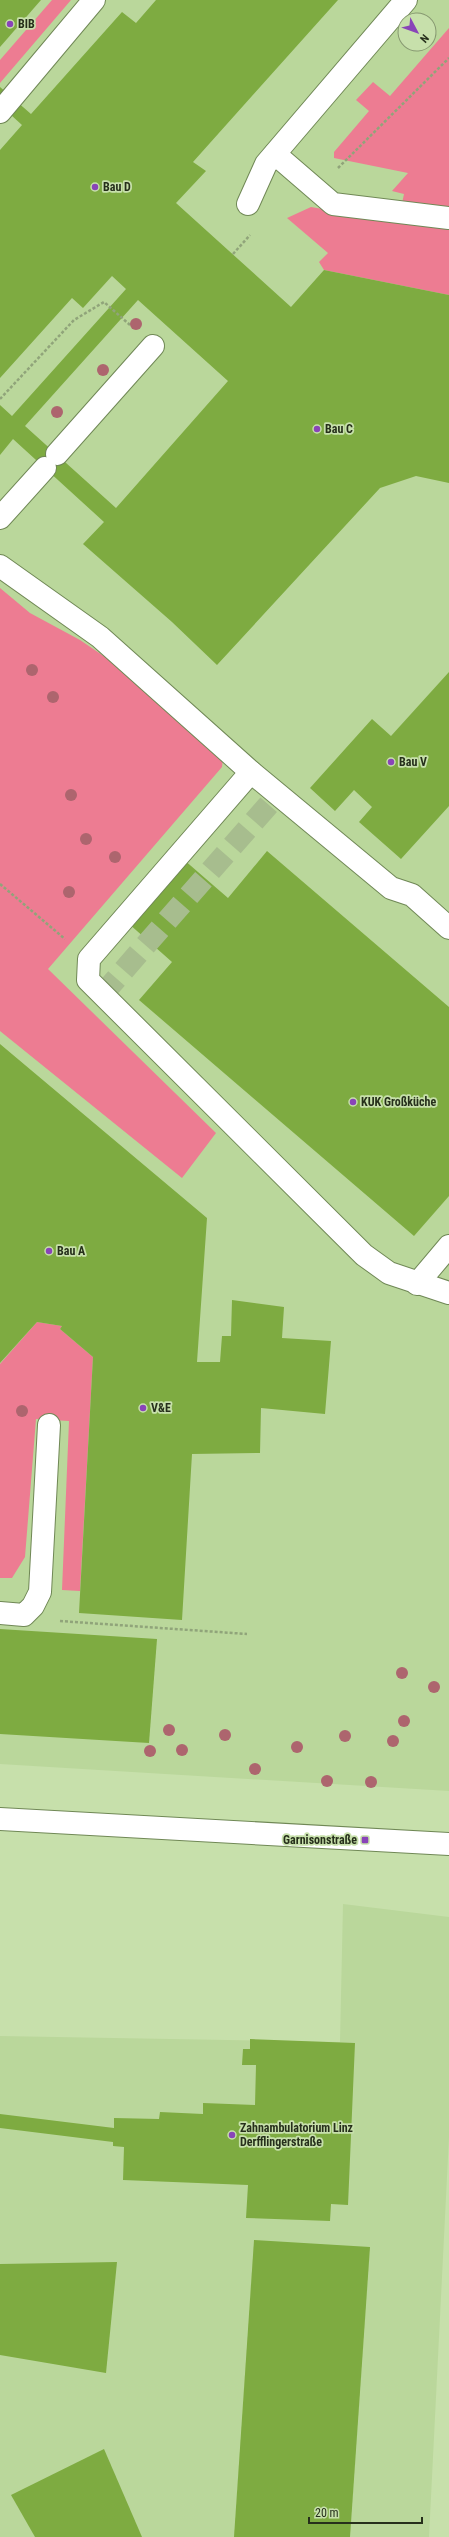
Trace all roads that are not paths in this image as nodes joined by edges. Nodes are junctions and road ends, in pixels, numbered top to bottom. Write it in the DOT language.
graph roads {
  1 [pos="94,0"];
  2 [pos="406,0"];
  3 [pos="0,112"];
  4 [pos="275,154"];
  5 [pos="248,204"];
  6 [pos="449,218"];
  7 [pos="153,346"];
  8 [pos="0,518"];
  9 [pos="0,566"];
  10 [pos="251,772"];
  11 [pos="449,928"];
  12 [pos="449,1246"];
  13 [pos="417,1284"];
  14 [pos="449,1293"];
  15 [pos="49,1425"];
  16 [pos="0,1613"];
  17 [pos="0,1819"];
  18 [pos="449,1844"];
  1 -- 3 [label="street"];
  2 -- 4 [label="street"];
  4 -- 5 [label="street"];
  4 -- 6 [label="street"];
  7 -- 8 [label="street"];
  9 -- 10 [label="street"];
  10 -- 11 [label="street"];
  10 -- 13 [label="street"];
  12 -- 13 [label="street"];
  13 -- 14 [label="street"];
  15 -- 16 [label="street"];
  17 -- 18 [label="street"];
}
